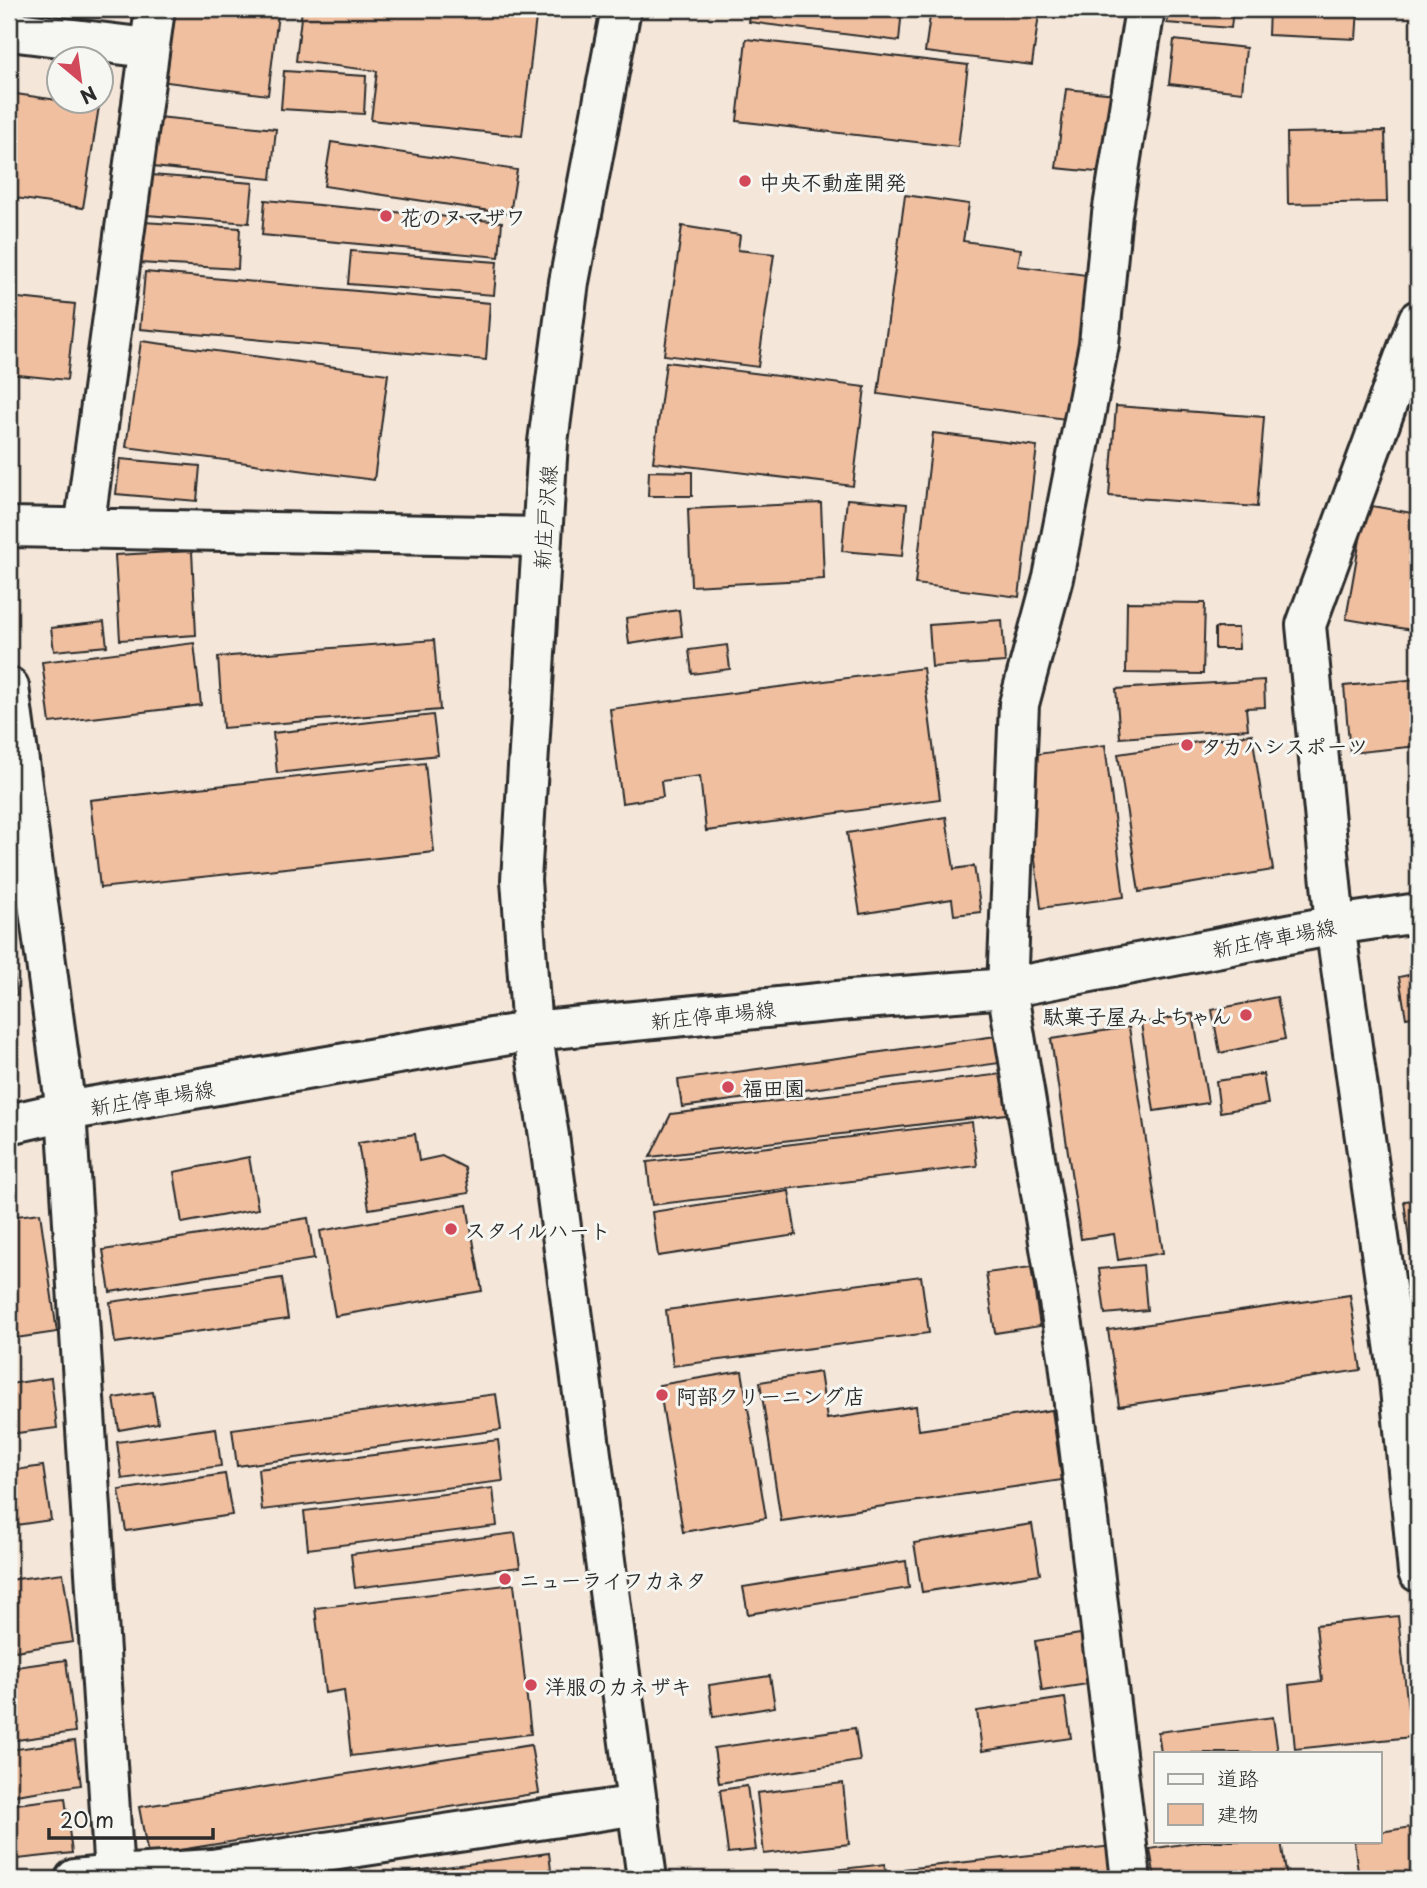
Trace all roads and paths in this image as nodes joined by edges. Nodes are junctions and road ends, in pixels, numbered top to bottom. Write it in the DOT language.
graph roads {
  1 [pos="155,9"];
  2 [pos="621,9"];
  3 [pos="1144,9"];
  4 [pos="9,31"];
  5 [pos="148,48"];
  6 [pos="1418,320"];
  7 [pos="9,527"];
  8 [pos="84,528"];
  9 [pos="542,537"];
  10 [pos="9,687"];
  11 [pos="1418,913"];
  12 [pos="1335,925"];
  13 [pos="1007,988"];
  14 [pos="532,1031"];
  15 [pos="66,1111"];
  16 [pos="9,1124"];
  17 [pos="1418,1572"];
  18 [pos="638,1805"];
  19 [pos="114,1875"];
  20 [pos="75,1879"];
  21 [pos="647,1879"];
  22 [pos="1131,1879"];
  1 -- 5 [label="street"];
  2 -- 9 [label="street, 新庄戸沢線"];
  3 -- 13 [label="street"];
  4 -- 5 [label="street"];
  5 -- 8 [label="street"];
  6 -- 12 [label="street"];
  7 -- 8 [label="street"];
  8 -- 9 [label="street"];
  9 -- 14 [label="street, 新庄戸沢線"];
  10 -- 15 [label="street"];
  11 -- 12 [label="street, 新庄停車場線"];
  12 -- 13 [label="street, 新庄停車場線"];
  12 -- 17 [label="street"];
  13 -- 14 [label="street, 新庄停車場線"];
  13 -- 22 [label="street"];
  14 -- 15 [label="street, 新庄停車場線"];
  14 -- 18 [label="street, 新庄戸沢線"];
  15 -- 16 [label="street, 新庄停車場線"];
  15 -- 19 [label="street"];
  18 -- 19 [label="street"];
  18 -- 21 [label="street, 新庄戸沢線"];
  19 -- 20 [label="street"];
}
